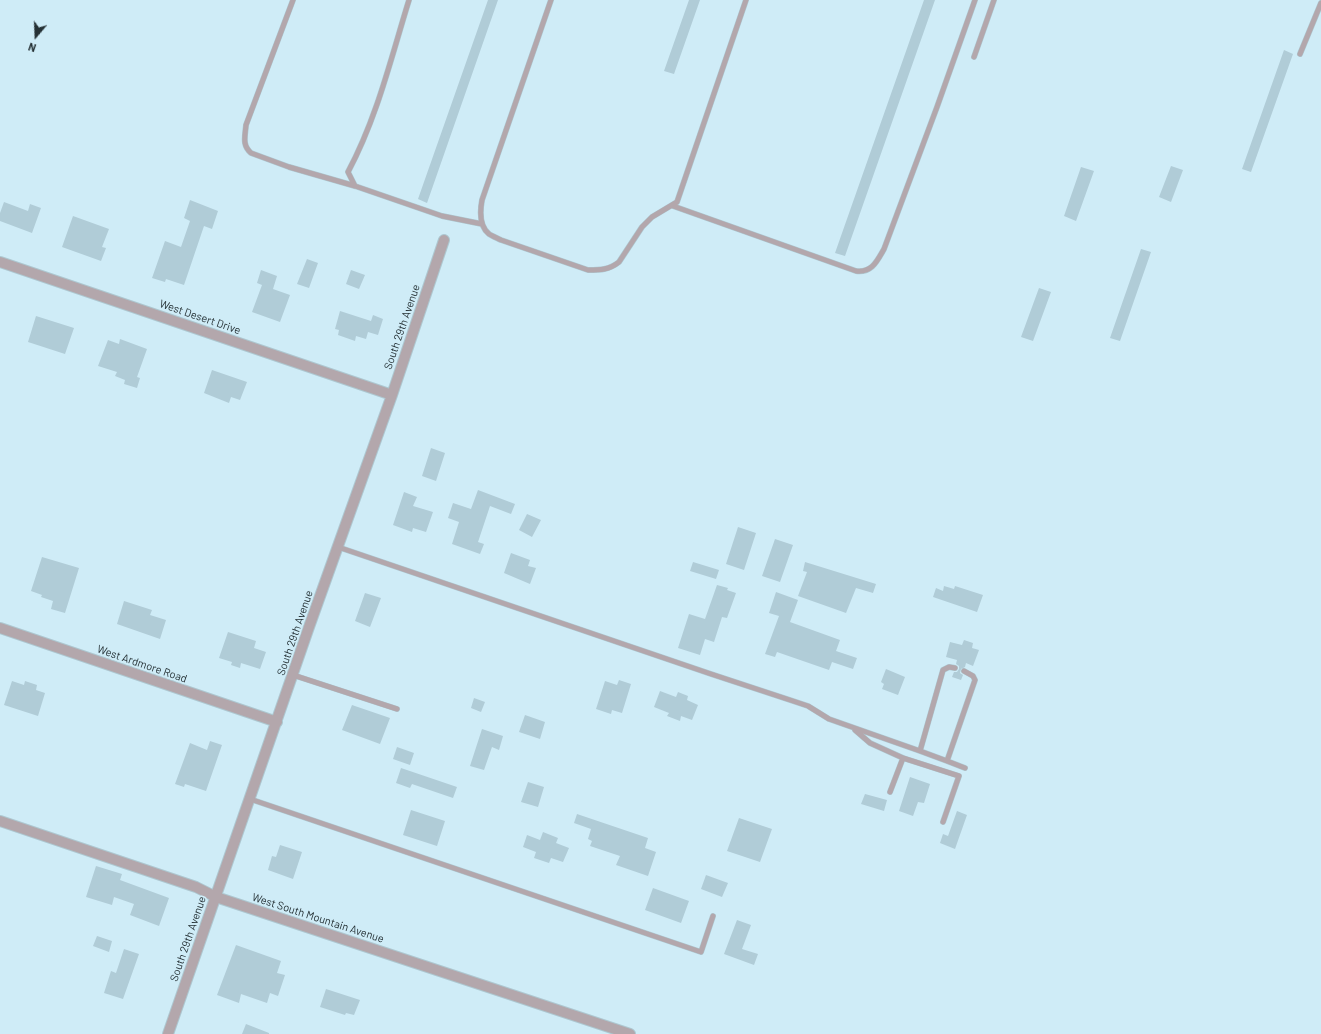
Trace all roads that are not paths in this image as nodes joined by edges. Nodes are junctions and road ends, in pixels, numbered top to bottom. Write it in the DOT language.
graph roads {
  1 [pos="293,0"];
  2 [pos="409,0"];
  3 [pos="551,0"];
  4 [pos="746,0"];
  5 [pos="975,0"];
  6 [pos="994,0"];
  7 [pos="1321,2"];
  8 [pos="1300,54"];
  9 [pos="974,57"];
  10 [pos="355,186"];
  11 [pos="673,206"];
  12 [pos="482,224"];
  13 [pos="444,240"];
  14 [pos="0,262"];
  15 [pos="392,395"];
  16 [pos="338,546"];
  17 [pos="0,628"];
  18 [pos="955,668"];
  19 [pos="964,671"];
  20 [pos="293,675"];
  21 [pos="396,709"];
  22 [pos="277,722"];
  23 [pos="853,728"];
  24 [pos="920,751"];
  25 [pos="903,758"];
  26 [pos="947,761"];
  27 [pos="965,768"];
  28 [pos="890,792"];
  29 [pos="250,799"];
  30 [pos="0,821"];
  31 [pos="943,822"];
  32 [pos="216,896"];
  33 [pos="713,916"];
  34 [pos="168,1034"];
  35 [pos="630,1034"];
  1 -- 10 [label="lane"];
  2 -- 10 [label="lane"];
  3 -- 12 [label="lane"];
  4 -- 11 [label="lane"];
  5 -- 11 [label="lane"];
  6 -- 9 [label="lane"];
  7 -- 8 [label="lane"];
  10 -- 12 [label="lane"];
  11 -- 12 [label="lane"];
  13 -- 15 [label="street, South 29th Avenue"];
  14 -- 15 [label="street, West Desert Drive"];
  15 -- 16 [label="street, South 29th Avenue"];
  16 -- 20 [label="street, South 29th Avenue"];
  16 -- 23 [label="lane"];
  17 -- 22 [label="street, West Ardmore Road"];
  18 -- 24 [label="lane"];
  19 -- 26 [label="lane"];
  20 -- 21 [label="lane"];
  20 -- 22 [label="street, South 29th Avenue"];
  22 -- 29 [label="street, South 29th Avenue"];
  23 -- 24 [label="lane"];
  23 -- 25 [label="lane"];
  24 -- 26 [label="lane"];
  25 -- 28 [label="lane"];
  25 -- 31 [label="lane"];
  26 -- 27 [label="lane"];
  29 -- 32 [label="street, South 29th Avenue"];
  29 -- 33 [label="lane"];
  30 -- 32 [label="street, West South Mountain Avenue"];
  32 -- 34 [label="street, South 29th Avenue"];
  32 -- 35 [label="street, West South Mountain Avenue"];
}
